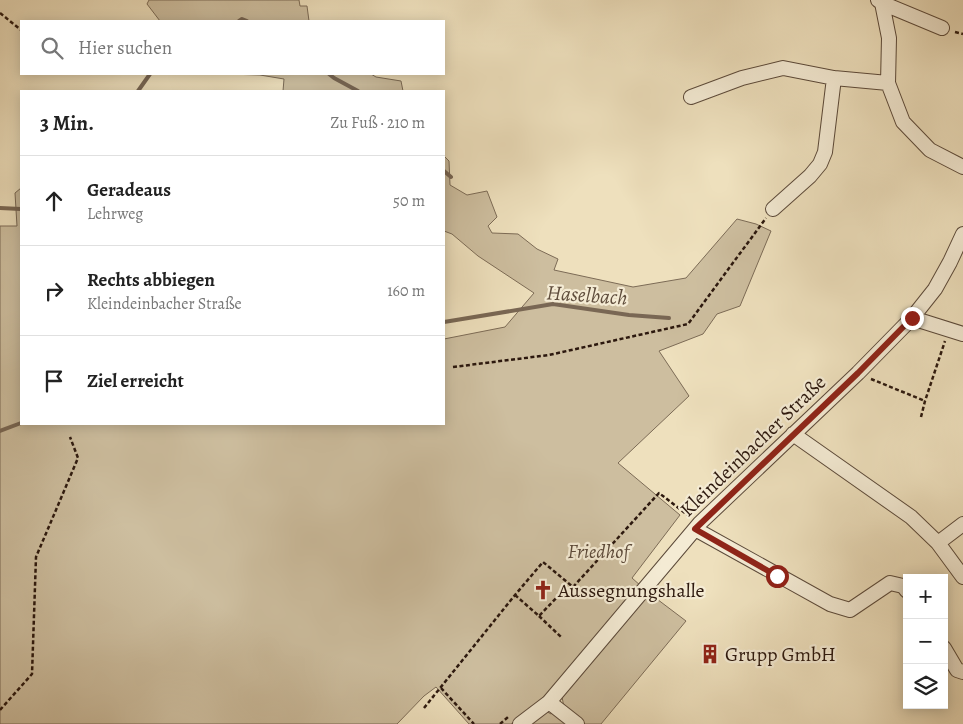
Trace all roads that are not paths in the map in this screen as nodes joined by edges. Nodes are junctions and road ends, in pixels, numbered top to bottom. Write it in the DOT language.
graph roads {
  1 [pos="896,0"];
  2 [pos="880,1"];
  3 [pos="942,28"];
  4 [pos="834,78"];
  5 [pos="888,82"];
  6 [pos="691,97"];
  7 [pos="963,167"];
  8 [pos="773,209"];
  9 [pos="963,234"];
  10 [pos="912,318"];
  11 [pos="959,331"];
  12 [pos="793,434"];
  13 [pos="963,524"];
  14 [pos="697,526"];
  15 [pos="938,542"];
  16 [pos="963,577"];
  17 [pos="903,586"];
  18 [pos="948,655"];
  19 [pos="963,672"];
  20 [pos="549,702"];
  21 [pos="520,724"];
  22 [pos="577,724"];
  1 -- 2 [label="street"];
  2 -- 3 [label="street"];
  2 -- 5 [label="street"];
  4 -- 5 [label="street"];
  4 -- 6 [label="street"];
  4 -- 8 [label="street"];
  5 -- 7 [label="street"];
  9 -- 10 [label="street, Kleindeinbacher Straße"];
  10 -- 11 [label="street"];
  10 -- 12 [label="street, Kleindeinbacher Straße"];
  12 -- 14 [label="street, Kleindeinbacher Straße"];
  12 -- 15 [label="street"];
  13 -- 15 [label="street"];
  14 -- 17 [label="street"];
  14 -- 20 [label="street, Kleindeinbacher Straße"];
  15 -- 16 [label="street"];
  18 -- 19 [label="street"];
  20 -- 21 [label="street, Kleindeinbacher Straße"];
  20 -- 22 [label="street"];
}
